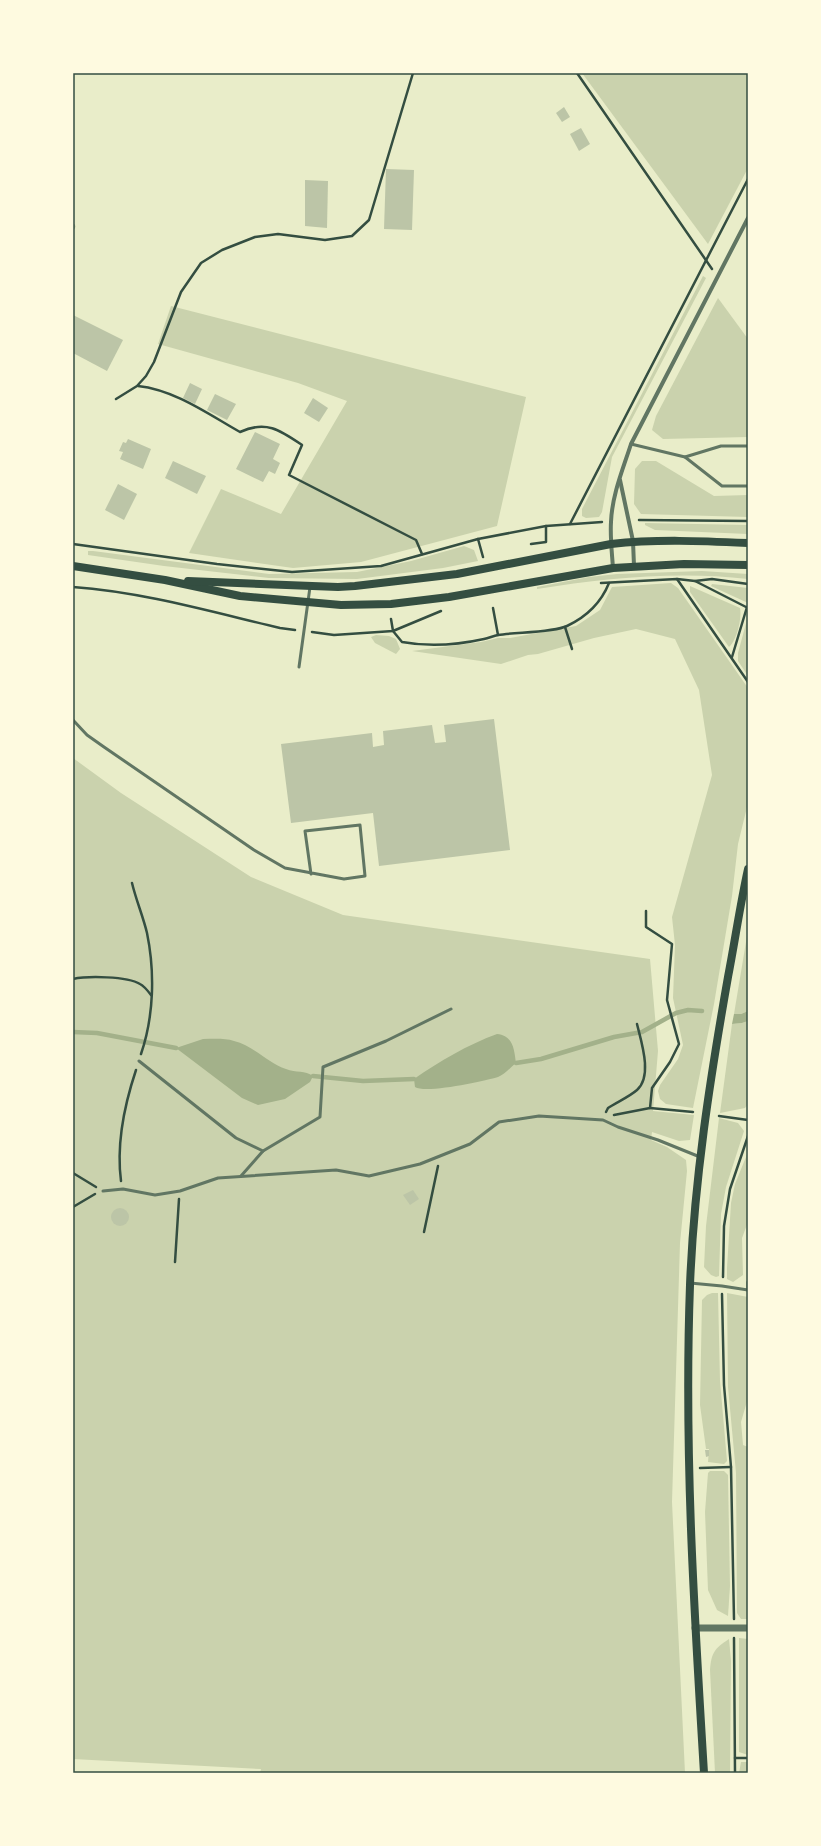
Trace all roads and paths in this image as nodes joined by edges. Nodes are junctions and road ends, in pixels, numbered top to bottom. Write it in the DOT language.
graph roads {
  1 [pos="413,73"];
  2 [pos="577,73"];
  3 [pos="748,179"];
  4 [pos="748,218"];
  5 [pos="705,260"];
  6 [pos="718,276"];
  7 [pos="137,386"];
  8 [pos="116,399"];
  9 [pos="631,444"];
  10 [pos="748,446"];
  11 [pos="685,457"];
  12 [pos="619,478"];
  13 [pos="748,486"];
  14 [pos="570,524"];
  15 [pos="546,526"];
  16 [pos="633,541"];
  17 [pos="748,543"];
  18 [pos="73,544"];
  19 [pos="531,544"];
  20 [pos="611,544"];
  21 [pos="422,554"];
  22 [pos="484,561"];
  23 [pos="748,565"];
  24 [pos="73,566"];
  25 [pos="634,566"];
  26 [pos="613,568"];
  27 [pos="677,579"];
  28 [pos="165,580"];
  29 [pos="695,581"];
  30 [pos="593,583"];
  31 [pos="609,583"];
  32 [pos="748,584"];
  33 [pos="310,586"];
  34 [pos="73,587"];
  35 [pos="308,602"];
  36 [pos="493,608"];
  37 [pos="748,608"];
  38 [pos="443,609"];
  39 [pos="391,619"];
  40 [pos="565,627"];
  41 [pos="304,631"];
  42 [pos="393,631"];
  43 [pos="498,635"];
  44 [pos="572,649"];
  45 [pos="732,658"];
  46 [pos="299,667"];
  47 [pos="748,682"];
  48 [pos="73,720"];
  49 [pos="748,870"];
  50 [pos="311,874"];
  51 [pos="132,883"];
  52 [pos="646,910"];
  53 [pos="73,979"];
  54 [pos="151,995"];
  55 [pos="451,1009"];
  56 [pos="638,1024"];
  57 [pos="138,1061"];
  58 [pos="650,1108"];
  59 [pos="694,1112"];
  60 [pos="719,1116"];
  61 [pos="603,1120"];
  62 [pos="748,1120"];
  63 [pos="748,1136"];
  64 [pos="263,1151"];
  65 [pos="440,1156"];
  66 [pos="701,1157"];
  67 [pos="73,1173"];
  68 [pos="240,1177"];
  69 [pos="123,1189"];
  70 [pos="103,1191"];
  71 [pos="180,1191"];
  72 [pos="73,1207"];
  73 [pos="424,1232"];
  74 [pos="175,1262"];
  75 [pos="748,1282"];
  76 [pos="690,1283"];
  77 [pos="722,1286"];
  78 [pos="748,1290"];
  79 [pos="731,1467"];
  80 [pos="688,1468"];
  81 [pos="734,1627"];
  82 [pos="695,1628"];
  83 [pos="748,1628"];
  84 [pos="735,1758"];
  85 [pos="748,1758"];
  86 [pos="704,1773"];
  87 [pos="735,1773"];
  1 -- 7 [label="path"];
  2 -- 5 [label="path"];
  3 -- 5 [label="path"];
  4 -- 6 [label="street"];
  5 -- 6 [label="path"];
  5 -- 14 [label="path"];
  6 -- 9 [label="street"];
  7 -- 8 [label="path"];
  7 -- 21 [label="path"];
  9 -- 11 [label="lane"];
  9 -- 12 [label="street"];
  10 -- 11 [label="lane"];
  11 -- 13 [label="lane"];
  12 -- 16 [label="street"];
  12 -- 20 [label="street"];
  15 -- 19 [label="path"];
  16 -- 17 [label="main road"];
  16 -- 20 [label="main road"];
  16 -- 25 [label="street"];
  18 -- 21 [label="path"];
  20 -- 26 [label="street"];
  20 -- 33 [label="main road"];
  21 -- 22 [label="path"];
  23 -- 25 [label="main road"];
  24 -- 28 [label="main road"];
  25 -- 26 [label="main road"];
  26 -- 35 [label="main road"];
  27 -- 29 [label="path"];
  27 -- 31 [label="path"];
  27 -- 45 [label="path"];
  28 -- 33 [label="main road"];
  28 -- 35 [label="main road"];
  29 -- 32 [label="path"];
  29 -- 37 [label="path"];
  30 -- 31 [label="path"];
  31 -- 40 [label="path"];
  33 -- 35 [label="lane"];
  34 -- 41 [label="path"];
  35 -- 41 [label="lane"];
  36 -- 43 [label="path"];
  37 -- 45 [label="path"];
  38 -- 42 [label="path"];
  39 -- 42 [label="path"];
  40 -- 43 [label="path"];
  40 -- 44 [label="path"];
  41 -- 42 [label="path"];
  41 -- 46 [label="lane"];
  42 -- 43 [label="path"];
  45 -- 47 [label="path"];
  48 -- 50 [label="lane"];
  49 -- 66 [label="main road"];
  50 -- 50 [label="lane"];
  51 -- 54 [label="path"];
  52 -- 58 [label="path"];
  53 -- 54 [label="path"];
  54 -- 57 [label="path"];
  55 -- 64 [label="lane"];
  56 -- 61 [label="path"];
  57 -- 64 [label="lane"];
  57 -- 69 [label="path"];
  58 -- 59 [label="path"];
  58 -- 61 [label="path"];
  60 -- 62 [label="path"];
  61 -- 65 [label="lane"];
  61 -- 66 [label="lane"];
  63 -- 77 [label="path"];
  64 -- 68 [label="lane"];
  65 -- 68 [label="lane"];
  65 -- 73 [label="path"];
  66 -- 76 [label="main road"];
  67 -- 70 [label="path"];
  68 -- 71 [label="lane"];
  69 -- 70 [label="lane"];
  69 -- 71 [label="lane"];
  70 -- 72 [label="path"];
  71 -- 74 [label="path"];
  75 -- 78 [label="lane"];
  76 -- 77 [label="lane"];
  76 -- 80 [label="main road"];
  77 -- 78 [label="lane"];
  77 -- 79 [label="path"];
  79 -- 80 [label="path"];
  79 -- 81 [label="path"];
  80 -- 82 [label="main road"];
  81 -- 82 [label="street"];
  81 -- 83 [label="street"];
  81 -- 84 [label="path"];
  82 -- 86 [label="main road"];
  84 -- 85 [label="path"];
  84 -- 87 [label="path"];
}
